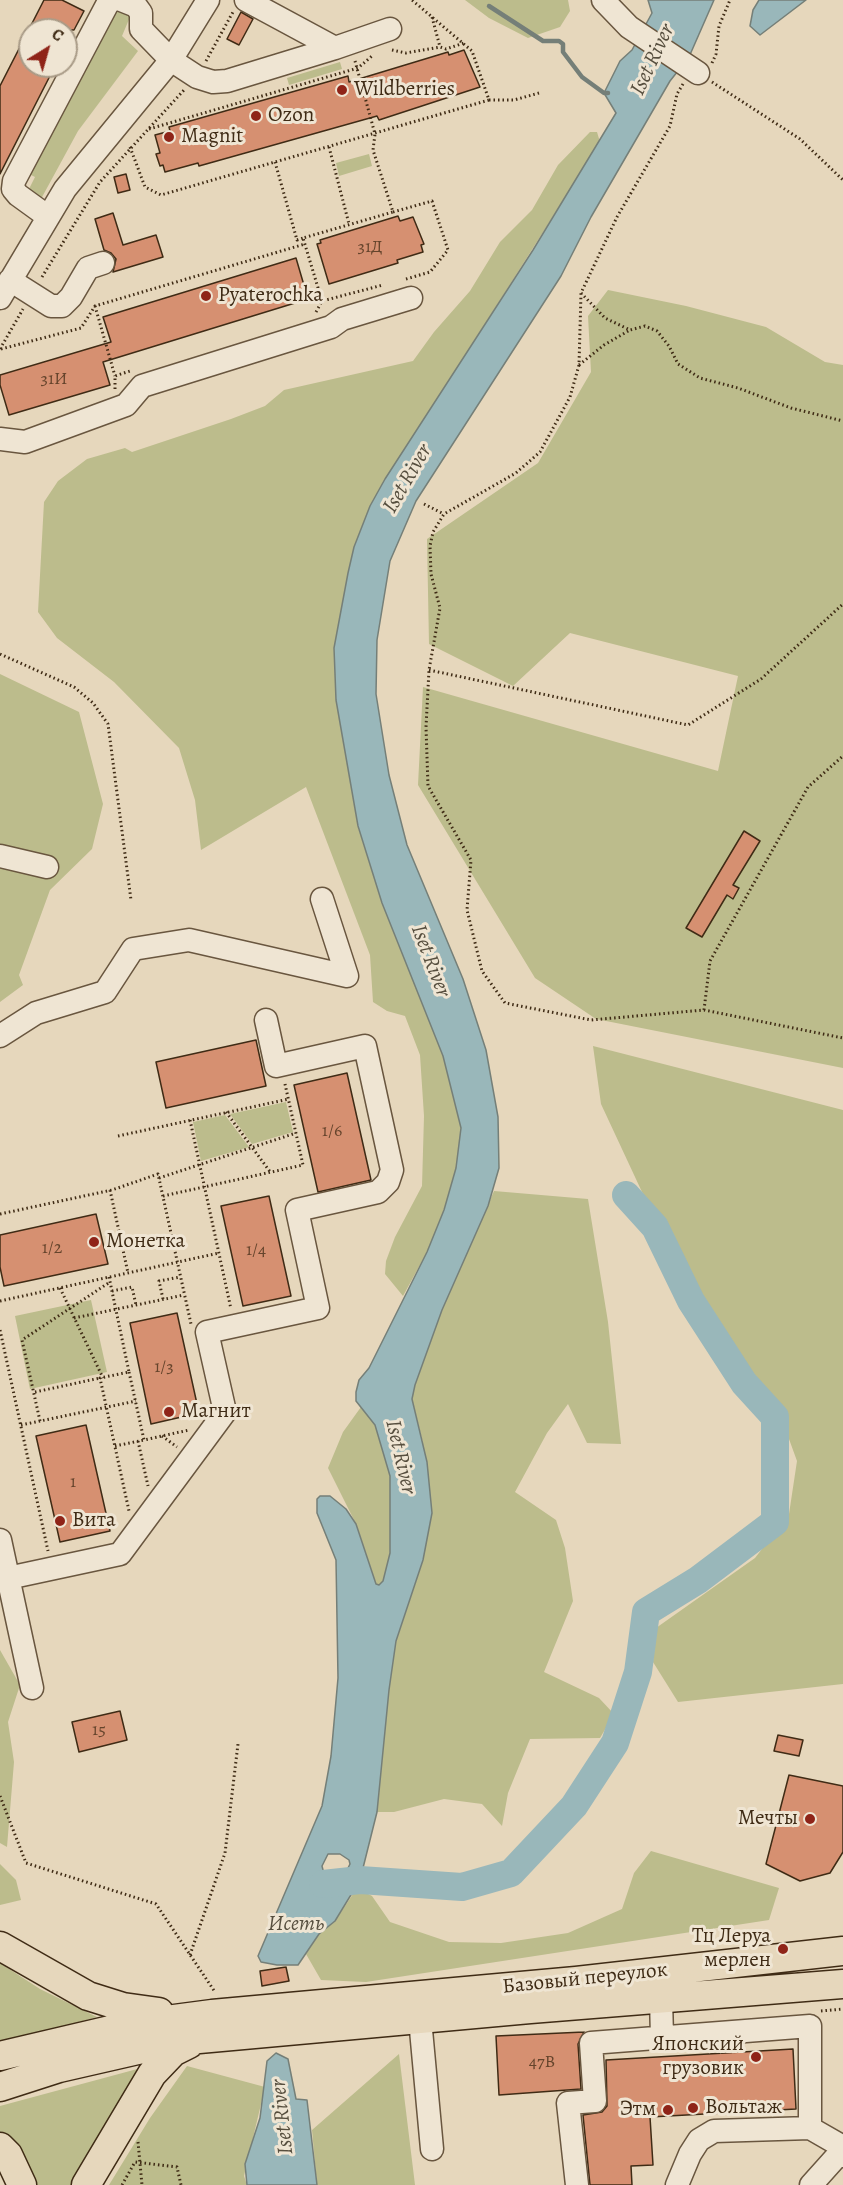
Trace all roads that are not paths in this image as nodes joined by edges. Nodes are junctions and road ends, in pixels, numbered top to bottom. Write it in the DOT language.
graph roads {
  1 [pos="113,0"];
  2 [pos="121,0"];
  3 [pos="208,0"];
  4 [pos="246,0"];
  5 [pos="603,0"];
  6 [pos="390,29"];
  7 [pos="342,46"];
  8 [pos="171,60"];
  9 [pos="698,73"];
  10 [pos="47,216"];
  11 [pos="103,263"];
  12 [pos="5,289"];
  13 [pos="404,290"];
  14 [pos="0,439"];
  15 [pos="0,856"];
  16 [pos="47,867"];
  17 [pos="322,899"];
  18 [pos="266,1020"];
  19 [pos="0,1036"];
  20 [pos="0,1540"];
  21 [pos="8,1578"];
  22 [pos="32,1688"];
  23 [pos="0,1946"];
  24 [pos="843,1951"];
  25 [pos="843,1984"];
  26 [pos="661,1998"];
  27 [pos="210,2015"];
  28 [pos="329,2015"];
  29 [pos="420,2019"];
  30 [pos="662,2038"];
  31 [pos="0,2056"];
  32 [pos="0,2087"];
  33 [pos="810,2128"];
  34 [pos="0,2147"];
  35 [pos="843,2147"];
  36 [pos="432,2149"];
  37 [pos="843,2156"];
  38 [pos="22,2185"];
  39 [pos="86,2185"];
  40 [pos="577,2185"];
  41 [pos="677,2185"];
  42 [pos="811,2185"];
  1 -- 10 [label="street"];
  2 -- 8 [label="street"];
  3 -- 8 [label="street"];
  4 -- 7 [label="street"];
  5 -- 9 [label="street"];
  6 -- 7 [label="street"];
  7 -- 8 [label="street"];
  8 -- 10 [label="street"];
  10 -- 12 [label="street"];
  11 -- 12 [label="street"];
  13 -- 14 [label="street"];
  15 -- 16 [label="street"];
  17 -- 19 [label="street"];
  18 -- 21 [label="street"];
  20 -- 21 [label="street"];
  21 -- 22 [label="street"];
  23 -- 27 [label="main road"];
  24 -- 28 [label="main road, Базовый переулок"];
  25 -- 26 [label="main road, Базовый переулок"];
  26 -- 29 [label="main road, Базовый переулок"];
  26 -- 30 [label="street"];
  27 -- 28 [label="main road"];
  27 -- 31 [label="main road"];
  27 -- 32 [label="main road"];
  27 -- 39 [label="main road"];
  28 -- 29 [label="main road, Базовый переулок"];
  29 -- 36 [label="street"];
  30 -- 33 [label="street"];
  30 -- 40 [label="street"];
  33 -- 35 [label="street"];
  33 -- 41 [label="street"];
  34 -- 38 [label="main road"];
  37 -- 42 [label="street"];
}
